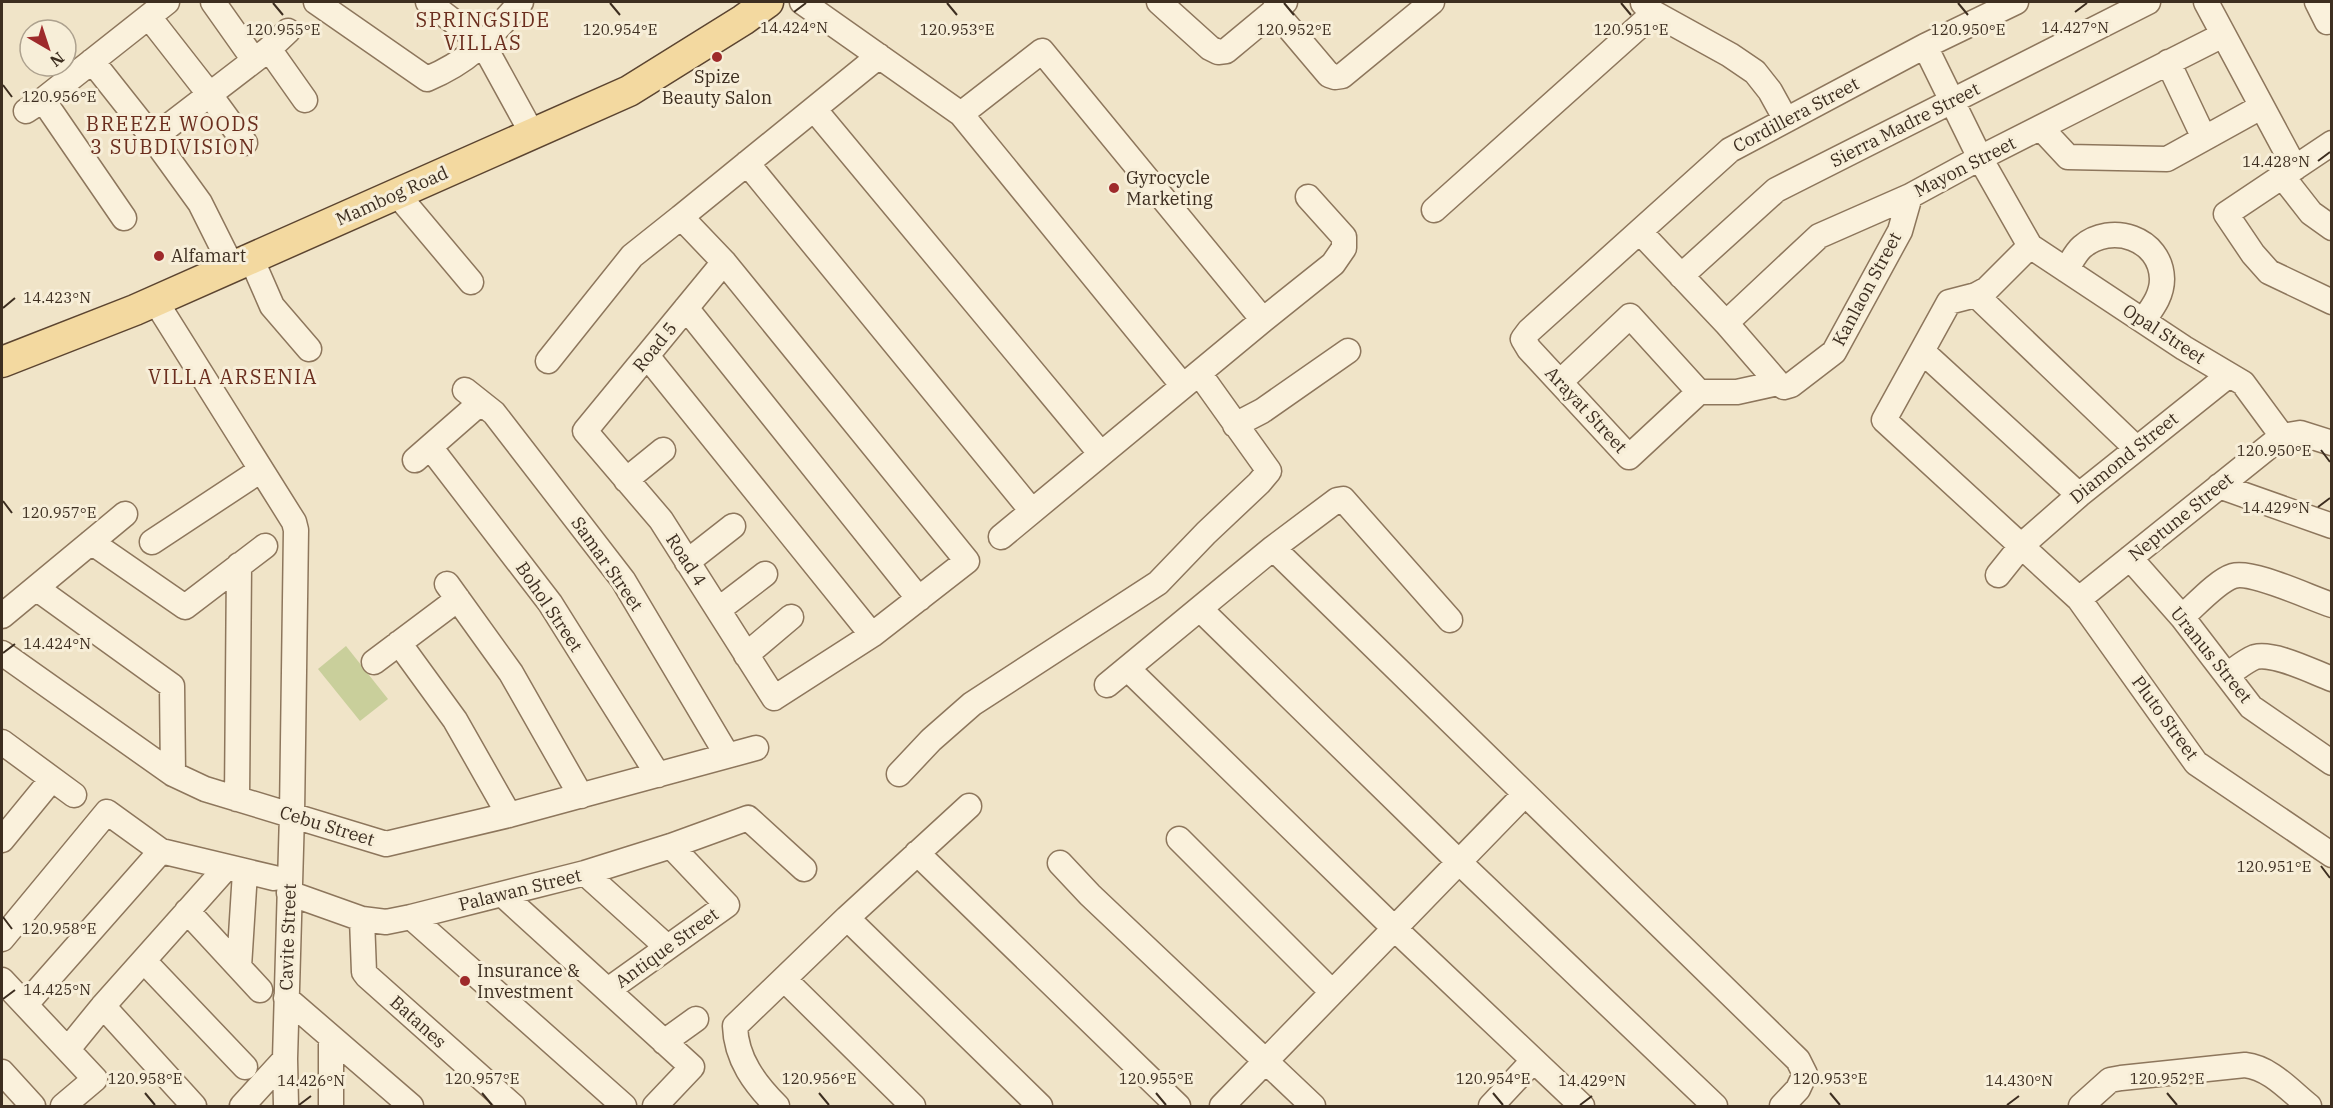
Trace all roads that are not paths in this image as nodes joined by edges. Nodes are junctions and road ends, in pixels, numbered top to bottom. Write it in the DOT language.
graph roads {
  1 [pos="167,2"];
  2 [pos="213,2"];
  3 [pos="428,2"];
  4 [pos="520,2"];
  5 [pos="768,2"];
  6 [pos="802,2"];
  7 [pos="1159,2"];
  8 [pos="1432,2"];
  9 [pos="2016,2"];
  10 [pos="2148,2"];
  11 [pos="2206,2"];
  12 [pos="2317,2"];
  13 [pos="313,6"];
  14 [pos="1279,6"];
  15 [pos="1648,7"];
  16 [pos="149,17"];
  17 [pos="2331,20"];
  18 [pos="288,31"];
  19 [pos="2223,34"];
  20 [pos="483,44"];
  21 [pos="1925,46"];
  22 [pos="262,54"];
  23 [pos="879,56"];
  24 [pos="92,61"];
  25 [pos="2168,62"];
  26 [pos="210,95"];
  27 [pos="305,100"];
  28 [pos="1952,102"];
  29 [pos="2261,107"];
  30 [pos="814,109"];
  31 [pos="961,114"];
  32 [pos="1786,120"];
  33 [pos="2040,128"];
  34 [pos="533,135"];
  35 [pos="153,138"];
  36 [pos="2204,138"];
  37 [pos="245,143"];
  38 [pos="2331,143"];
  39 [pos="1980,158"];
  40 [pos="747,163"];
  41 [pos="2289,172"];
  42 [pos="397,195"];
  43 [pos="1308,196"];
  44 [pos="1910,196"];
  45 [pos="1434,210"];
  46 [pos="681,217"];
  47 [pos="124,218"];
  48 [pos="2330,225"];
  49 [pos="1640,232"];
  50 [pos="2030,246"];
  51 [pos="241,262"];
  52 [pos="724,262"];
  53 [pos="2066,270"];
  54 [pos="1681,276"];
  55 [pos="471,282"];
  56 [pos="1976,295"];
  57 [pos="156,302"];
  58 [pos="2331,302"];
  59 [pos="686,309"];
  60 [pos="1263,320"];
  61 [pos="2143,321"];
  62 [pos="1726,323"];
  63 [pos="1523,339"];
  64 [pos="309,349"];
  65 [pos="1348,351"];
  66 [pos="1923,352"];
  67 [pos="647,356"];
  68 [pos="548,361"];
  69 [pos="2,362"];
  70 [pos="2229,375"];
  71 [pos="1191,380"];
  72 [pos="1560,382"];
  73 [pos="1778,383"];
  74 [pos="1699,392"];
  75 [pos="472,397"];
  76 [pos="1235,425"];
  77 [pos="585,431"];
  78 [pos="2282,436"];
  79 [pos="2331,443"];
  80 [pos="2136,448"];
  81 [pos="663,450"];
  82 [pos="1101,454"];
  83 [pos="261,470"];
  84 [pos="626,480"];
  85 [pos="2219,486"];
  86 [pos="2079,495"];
  87 [pos="1032,511"];
  88 [pos="125,514"];
  89 [pos="733,526"];
  90 [pos="2331,526"];
  91 [pos="1001,537"];
  92 [pos="91,542"];
  93 [pos="152,542"];
  94 [pos="2022,545"];
  95 [pos="265,546"];
  96 [pos="1273,548"];
  97 [pos="2130,558"];
  98 [pos="687,561"];
  99 [pos="239,566"];
  100 [pos="765,574"];
  101 [pos="1998,574"];
  102 [pos="36,588"];
  103 [pos="920,599"];
  104 [pos="2079,599"];
  105 [pos="2331,605"];
  106 [pos="1200,609"];
  107 [pos="718,610"];
  108 [pos="2,616"];
  109 [pos="791,617"];
  110 [pos="2182,617"];
  111 [pos="1450,620"];
  112 [pos="872,636"];
  113 [pos="399,643"];
  114 [pos="2,653"];
  115 [pos="746,655"];
  116 [pos="374,662"];
  117 [pos="1128,669"];
  118 [pos="2227,675"];
  119 [pos="2331,679"];
  120 [pos="1107,685"];
  121 [pos="2,742"];
  122 [pos="756,748"];
  123 [pos="728,755"];
  124 [pos="2331,763"];
  125 [pos="173,774"];
  126 [pos="899,774"];
  127 [pos="658,775"];
  128 [pos="52,779"];
  129 [pos="1524,794"];
  130 [pos="74,795"];
  131 [pos="581,796"];
  132 [pos="237,799"];
  133 [pos="969,806"];
  134 [pos="292,814"];
  135 [pos="508,815"];
  136 [pos="1179,839"];
  137 [pos="2,840"];
  138 [pos="671,846"];
  139 [pos="161,851"];
  140 [pos="917,853"];
  141 [pos="2331,855"];
  142 [pos="1459,861"];
  143 [pos="1060,863"];
  144 [pos="804,869"];
  145 [pos="236,870"];
  146 [pos="585,873"];
  147 [pos="282,885"];
  148 [pos="502,894"];
  149 [pos="188,911"];
  150 [pos="411,917"];
  151 [pos="847,918"];
  152 [pos="362,919"];
  153 [pos="1394,928"];
  154 [pos="2,939"];
  155 [pos="667,947"];
  156 [pos="144,961"];
  157 [pos="239,967"];
  158 [pos="784,979"];
  159 [pos="2,980"];
  160 [pos="260,990"];
  161 [pos="608,990"];
  162 [pos="1332,992"];
  163 [pos="286,998"];
  164 [pos="27,1004"];
  165 [pos="103,1006"];
  166 [pos="696,1019"];
  167 [pos="331,1037"];
  168 [pos="664,1042"];
  169 [pos="68,1048"];
  170 [pos="285,1059"];
  171 [pos="1533,1060"];
  172 [pos="1265,1061"];
  173 [pos="245,1067"];
  174 [pos="2,1072"];
  175 [pos="33,1107"];
  176 [pos="63,1107"];
  177 [pos="194,1107"];
  178 [pos="242,1107"];
  179 [pos="286,1107"];
  180 [pos="331,1107"];
  181 [pos="411,1107"];
  182 [pos="513,1107"];
  183 [pos="624,1107"];
  184 [pos="655,1107"];
  185 [pos="777,1107"];
  186 [pos="913,1107"];
  187 [pos="1040,1107"];
  188 [pos="1178,1107"];
  189 [pos="1222,1107"];
  190 [pos="1312,1107"];
  191 [pos="1491,1107"];
  192 [pos="1582,1107"];
  193 [pos="1715,1107"];
  194 [pos="1782,1107"];
  195 [pos="2081,1107"];
  196 [pos="2309,1107"];
  1 -- 16 [label="street"];
  2 -- 22 [label="street"];
  3 -- 20 [label="street"];
  4 -- 20 [label="street"];
  5 -- 34 [label="main road, Mambog Road"];
  6 -- 23 [label="street"];
  7 -- 14 [label="street"];
  8 -- 14 [label="street"];
  9 -- 21 [label="street, Cordillera Street"];
  10 -- 28 [label="street, Sierra Madre Street"];
  11 -- 19 [label="street"];
  12 -- 17 [label="street"];
  13 -- 20 [label="street"];
  15 -- 32 [label="street"];
  15 -- 45 [label="street"];
  16 -- 24 [label="street"];
  16 -- 26 [label="street"];
  18 -- 22 [label="street"];
  19 -- 25 [label="street, Mayon Street"];
  19 -- 29 [label="street"];
  20 -- 34 [label="street"];
  21 -- 28 [label="street"];
  21 -- 32 [label="street, Cordillera Street"];
  22 -- 26 [label="street"];
  22 -- 27 [label="street"];
  23 -- 30 [label="street"];
  23 -- 31 [label="street"];
  24 -- 35 [label="street"];
  24 -- 47 [label="street"];
  25 -- 33 [label="street, Mayon Street"];
  25 -- 36 [label="street"];
  26 -- 35 [label="street"];
  26 -- 37 [label="street"];
  28 -- 39 [label="street"];
  28 -- 54 [label="street, Sierra Madre Street"];
  29 -- 36 [label="street"];
  29 -- 41 [label="street"];
  30 -- 40 [label="street"];
  30 -- 82 [label="street"];
  31 -- 60 [label="street"];
  31 -- 71 [label="street"];
  32 -- 49 [label="street, Cordillera Street"];
  33 -- 36 [label="street"];
  33 -- 39 [label="street, Mayon Street"];
  34 -- 42 [label="main road, Mambog Road"];
  35 -- 51 [label="street"];
  38 -- 41 [label="street"];
  39 -- 44 [label="street, Mayon Street"];
  39 -- 50 [label="street"];
  40 -- 46 [label="street"];
  40 -- 87 [label="street"];
  41 -- 48 [label="street"];
  41 -- 58 [label="street"];
  42 -- 51 [label="main road, Mambog Road"];
  42 -- 55 [label="street"];
  43 -- 60 [label="street"];
  44 -- 62 [label="street, Mayon Street"];
  44 -- 73 [label="street, Kanlaon Street"];
  46 -- 52 [label="street"];
  46 -- 68 [label="street"];
  49 -- 54 [label="street"];
  49 -- 63 [label="street, Cordillera Street"];
  50 -- 53 [label="street, Opal Street"];
  50 -- 56 [label="street"];
  51 -- 57 [label="main road, Mambog Road"];
  51 -- 64 [label="street"];
  52 -- 59 [label="street, Road 5"];
  52 -- 103 [label="street"];
  53 -- 61 [label="street, Opal Street"];
  53 -- 61 [label="street"];
  54 -- 62 [label="street"];
  56 -- 66 [label="street"];
  56 -- 80 [label="street"];
  57 -- 69 [label="main road, Mambog Road"];
  57 -- 83 [label="street, Cavite Street"];
  59 -- 67 [label="street, Road 5"];
  59 -- 103 [label="street"];
  60 -- 71 [label="street"];
  61 -- 70 [label="street, Opal Street"];
  62 -- 73 [label="street"];
  63 -- 72 [label="street, Arayat Street"];
  65 -- 76 [label="street"];
  66 -- 86 [label="street"];
  66 -- 94 [label="street, Pluto Street"];
  67 -- 77 [label="street, Road 5"];
  67 -- 112 [label="street"];
  70 -- 78 [label="street, Opal Street"];
  70 -- 80 [label="street, Diamond Street"];
  71 -- 76 [label="street"];
  71 -- 82 [label="street"];
  72 -- 74 [label="street, Arayat Street"];
  72 -- 74 [label="street"];
  73 -- 74 [label="street"];
  75 -- 123 [label="street, Samar Street"];
  75 -- 127 [label="street, Bohol Street"];
  76 -- 126 [label="street"];
  77 -- 84 [label="street, Road 4"];
  78 -- 79 [label="street"];
  78 -- 85 [label="street, Neptune Street"];
  80 -- 86 [label="street, Diamond Street"];
  81 -- 84 [label="street"];
  82 -- 87 [label="street"];
  83 -- 93 [label="street"];
  83 -- 134 [label="street, Cavite Street"];
  84 -- 98 [label="street, Road 4"];
  85 -- 90 [label="street"];
  85 -- 97 [label="street, Neptune Street"];
  86 -- 94 [label="street, Diamond Street"];
  87 -- 91 [label="street"];
  88 -- 92 [label="street"];
  89 -- 98 [label="street"];
  92 -- 99 [label="street"];
  92 -- 102 [label="street"];
  94 -- 101 [label="street, Diamond Street"];
  94 -- 104 [label="street, Pluto Street"];
  95 -- 99 [label="street"];
  96 -- 106 [label="street"];
  96 -- 111 [label="street"];
  96 -- 129 [label="street"];
  97 -- 104 [label="street, Neptune Street"];
  97 -- 110 [label="street, Uranus Street"];
  98 -- 107 [label="street, Road 4"];
  99 -- 132 [label="street"];
  100 -- 107 [label="street"];
  102 -- 108 [label="street"];
  102 -- 125 [label="street"];
  103 -- 112 [label="street"];
  104 -- 141 [label="street, Pluto Street"];
  105 -- 110 [label="street"];
  106 -- 117 [label="street"];
  106 -- 142 [label="street"];
  107 -- 115 [label="street, Road 4"];
  109 -- 115 [label="street"];
  110 -- 118 [label="street, Uranus Street"];
  112 -- 115 [label="street, Road 4"];
  113 -- 116 [label="street"];
  113 -- 131 [label="street"];
  113 -- 135 [label="street"];
  114 -- 125 [label="street, Cebu Street"];
  117 -- 120 [label="street"];
  117 -- 153 [label="street"];
  118 -- 119 [label="street"];
  118 -- 124 [label="street, Uranus Street"];
  121 -- 128 [label="street"];
  122 -- 123 [label="street, Cebu Street"];
  123 -- 127 [label="street, Cebu Street"];
  125 -- 132 [label="street, Cebu Street"];
  127 -- 131 [label="street, Cebu Street"];
  128 -- 130 [label="street"];
  128 -- 137 [label="street"];
  129 -- 142 [label="street"];
  129 -- 194 [label="street"];
  131 -- 135 [label="street, Cebu Street"];
  132 -- 134 [label="street, Cebu Street"];
  133 -- 140 [label="street"];
  134 -- 135 [label="street, Cebu Street"];
  134 -- 147 [label="street, Cavite Street"];
  136 -- 162 [label="street"];
  138 -- 144 [label="street, Palawan Street"];
  138 -- 146 [label="street, Palawan Street"];
  138 -- 155 [label="street, Antique Street"];
  139 -- 145 [label="street, Palawan Street"];
  139 -- 154 [label="street"];
  139 -- 164 [label="street"];
  140 -- 151 [label="street"];
  140 -- 188 [label="street"];
  142 -- 153 [label="street"];
  142 -- 193 [label="street"];
  143 -- 172 [label="street"];
  145 -- 147 [label="street, Palawan Street"];
  145 -- 149 [label="street"];
  145 -- 157 [label="street"];
  146 -- 148 [label="street, Palawan Street"];
  146 -- 155 [label="street"];
  147 -- 152 [label="street, Palawan Street"];
  147 -- 163 [label="street, Cavite Street"];
  148 -- 150 [label="street, Palawan Street"];
  148 -- 161 [label="street"];
  149 -- 156 [label="street"];
  149 -- 157 [label="street"];
  150 -- 152 [label="street, Palawan Street"];
  150 -- 183 [label="street"];
  151 -- 158 [label="street"];
  151 -- 187 [label="street"];
  152 -- 182 [label="street, Batanes"];
  153 -- 162 [label="street"];
  153 -- 171 [label="street"];
  155 -- 161 [label="street, Antique Street"];
  156 -- 165 [label="street"];
  156 -- 173 [label="street"];
  157 -- 160 [label="street"];
  158 -- 185 [label="street"];
  158 -- 186 [label="street"];
  159 -- 164 [label="street"];
  161 -- 168 [label="street"];
  162 -- 172 [label="street"];
  163 -- 167 [label="street"];
  163 -- 170 [label="street, Cavite Street"];
  164 -- 169 [label="street"];
  165 -- 169 [label="street"];
  165 -- 177 [label="street"];
  166 -- 168 [label="street"];
  167 -- 180 [label="street"];
  167 -- 181 [label="street"];
  168 -- 184 [label="street"];
  169 -- 176 [label="street"];
  170 -- 178 [label="street"];
  170 -- 179 [label="street, Cavite Street"];
  171 -- 191 [label="street"];
  171 -- 192 [label="street"];
  172 -- 189 [label="street"];
  172 -- 190 [label="street"];
  174 -- 175 [label="street"];
  195 -- 196 [label="street"];
}
